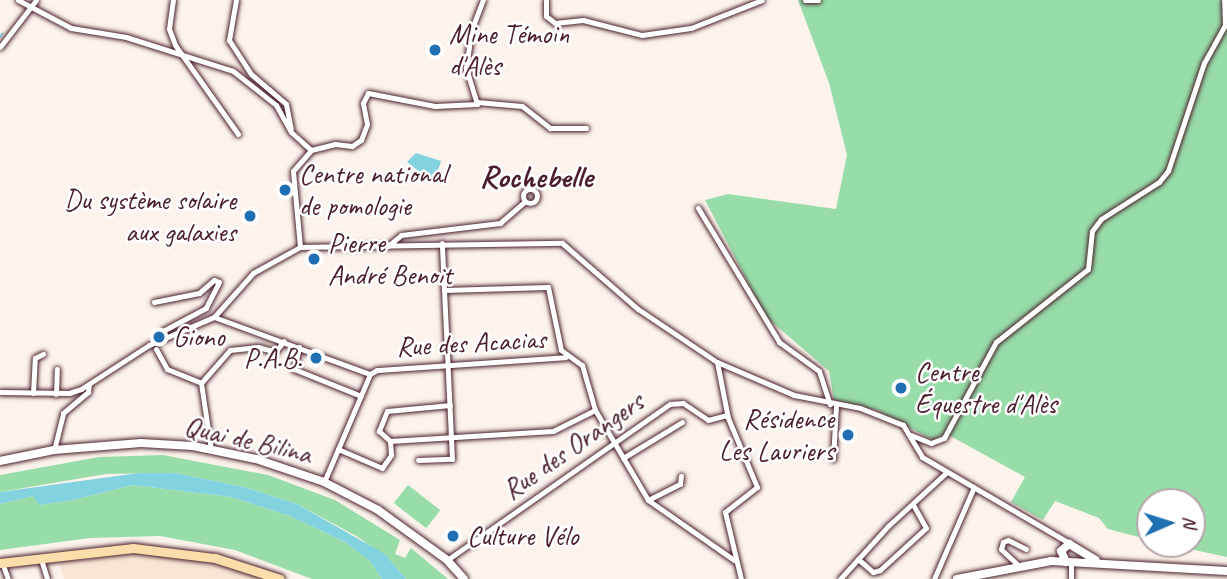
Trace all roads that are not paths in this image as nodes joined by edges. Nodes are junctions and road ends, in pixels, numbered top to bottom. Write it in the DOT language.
graph roads {
  1 [pos="18,0"];
  2 [pos="36,0"];
  3 [pos="173,0"];
  4 [pos="236,0"];
  5 [pos="483,0"];
  6 [pos="547,0"];
  7 [pos="762,0"];
  8 [pos="806,0"];
  9 [pos="818,0"];
  10 [pos="1224,0"];
  11 [pos="31,10"];
  12 [pos="0,47"];
  13 [pos="184,54"];
  14 [pos="477,102"];
  15 [pos="586,128"];
  16 [pos="291,132"];
  17 [pos="238,134"];
  18 [pos="311,150"];
  19 [pos="525,201"];
  20 [pos="698,208"];
  21 [pos="442,243"];
  22 [pos="388,246"];
  23 [pos="300,247"];
  24 [pos="444,290"];
  25 [pos="154,302"];
  26 [pos="214,317"];
  27 [pos="163,339"];
  28 [pos="284,341"];
  29 [pos="299,347"];
  30 [pos="156,349"];
  31 [pos="43,354"];
  32 [pos="566,357"];
  33 [pos="717,362"];
  34 [pos="448,365"];
  35 [pos="57,369"];
  36 [pos="370,374"];
  37 [pos="201,383"];
  38 [pos="89,384"];
  39 [pos="0,392"];
  40 [pos="33,393"];
  41 [pos="56,394"];
  42 [pos="361,396"];
  43 [pos="450,405"];
  44 [pos="833,405"];
  45 [pos="595,410"];
  46 [pos="727,415"];
  47 [pos="682,422"];
  48 [pos="451,435"];
  49 [pos="911,435"];
  50 [pos="390,441"];
  51 [pos="615,442"];
  52 [pos="338,449"];
  53 [pos="54,450"];
  54 [pos="211,450"];
  55 [pos="623,457"];
  56 [pos="833,459"];
  57 [pos="418,460"];
  58 [pos="0,461"];
  59 [pos="947,472"];
  60 [pos="681,476"];
  61 [pos="324,482"];
  62 [pos="974,487"];
  63 [pos="648,500"];
  64 [pos="914,506"];
  65 [pos="1059,537"];
  66 [pos="1072,544"];
  67 [pos="1026,549"];
  68 [pos="1061,551"];
  69 [pos="40,559"];
  70 [pos="447,559"];
  71 [pos="858,559"];
  72 [pos="1074,559"];
  73 [pos="734,560"];
  74 [pos="1051,561"];
  75 [pos="1018,565"];
  76 [pos="1,567"];
  77 [pos="1217,570"];
  78 [pos="1227,570"];
  79 [pos="459,571"];
  80 [pos="8,579"];
  81 [pos="47,579"];
  82 [pos="280,579"];
  83 [pos="464,579"];
  84 [pos="471,579"];
  85 [pos="741,579"];
  86 [pos="840,579"];
  87 [pos="934,579"];
  88 [pos="957,579"];
  89 [pos="1071,579"];
  90 [pos="1213,579"];
  1 -- 11 [label="street"];
  2 -- 11 [label="street"];
  3 -- 13 [label="street"];
  4 -- 16 [label="street"];
  5 -- 14 [label="street"];
  6 -- 7 [label="street"];
  8 -- 9 [label="street"];
  10 -- 49 [label="street"];
  11 -- 12 [label="street"];
  11 -- 13 [label="street"];
  13 -- 16 [label="street"];
  13 -- 17 [label="street"];
  14 -- 15 [label="street"];
  14 -- 18 [label="street"];
  16 -- 18 [label="street"];
  18 -- 23 [label="street"];
  19 -- 22 [label="street"];
  20 -- 44 [label="street"];
  21 -- 22 [label="street"];
  21 -- 24 [label="street"];
  21 -- 33 [label="street"];
  22 -- 23 [label="street"];
  23 -- 26 [label="street"];
  24 -- 32 [label="street"];
  24 -- 34 [label="street"];
  25 -- 27 [label="street"];
  26 -- 27 [label="street"];
  26 -- 28 [label="street"];
  27 -- 38 [label="street"];
  28 -- 29 [label="street"];
  28 -- 37 [label="street"];
  29 -- 36 [label="street"];
  29 -- 42 [label="street"];
  30 -- 37 [label="street"];
  31 -- 40 [label="street"];
  32 -- 34 [label="street, Rue des Acacias"];
  32 -- 45 [label="street"];
  33 -- 44 [label="street"];
  33 -- 46 [label="street"];
  34 -- 36 [label="street, Rue des Acacias"];
  34 -- 43 [label="street"];
  35 -- 41 [label="street"];
  36 -- 42 [label="street, Rue des Acacias"];
  37 -- 54 [label="street"];
  38 -- 41 [label="street"];
  38 -- 53 [label="street"];
  39 -- 40 [label="street"];
  40 -- 41 [label="street"];
  42 -- 52 [label="street, Rue des Acacias"];
  43 -- 48 [label="street"];
  43 -- 50 [label="street"];
  44 -- 49 [label="street"];
  44 -- 56 [label="street"];
  45 -- 48 [label="street"];
  45 -- 51 [label="street"];
  46 -- 51 [label="street, Rue des Orangers"];
  46 -- 73 [label="street"];
  47 -- 55 [label="street"];
  48 -- 50 [label="street"];
  48 -- 57 [label="street"];
  49 -- 59 [label="street"];
  50 -- 52 [label="street"];
  51 -- 55 [label="street"];
  51 -- 70 [label="street, Rue des Orangers"];
  52 -- 61 [label="street, Rue des Acacias"];
  53 -- 54 [label="main road, Quai de Bilina"];
  53 -- 58 [label="main road, Quai de Bilina"];
  54 -- 61 [label="main road, Quai de Bilina"];
  55 -- 63 [label="street"];
  59 -- 62 [label="street"];
  59 -- 64 [label="street"];
  60 -- 63 [label="street"];
  61 -- 70 [label="main road, Quai de Bilina"];
  62 -- 65 [label="street"];
  62 -- 87 [label="street"];
  63 -- 73 [label="street"];
  64 -- 71 [label="street"];
  64 -- 71 [label="street"];
  65 -- 66 [label="street"];
  65 -- 68 [label="street"];
  66 -- 68 [label="main road"];
  66 -- 72 [label="main road"];
  67 -- 75 [label="street"];
  68 -- 72 [label="main road"];
  68 -- 74 [label="main road"];
  69 -- 76 [label="main road"];
  69 -- 81 [label="street"];
  69 -- 82 [label="main road"];
  70 -- 79 [label="main road, Quai de Bilina"];
  71 -- 86 [label="street"];
  72 -- 74 [label="main road"];
  72 -- 77 [label="main road"];
  72 -- 89 [label="street"];
  73 -- 85 [label="street"];
  74 -- 75 [label="main road"];
  75 -- 88 [label="main road"];
  76 -- 80 [label="street"];
  77 -- 78 [label="main road"];
  77 -- 90 [label="street"];
  79 -- 83 [label="main road, Quai de Bilina"];
  79 -- 84 [label="main road, Quai de Bilina"];
}
